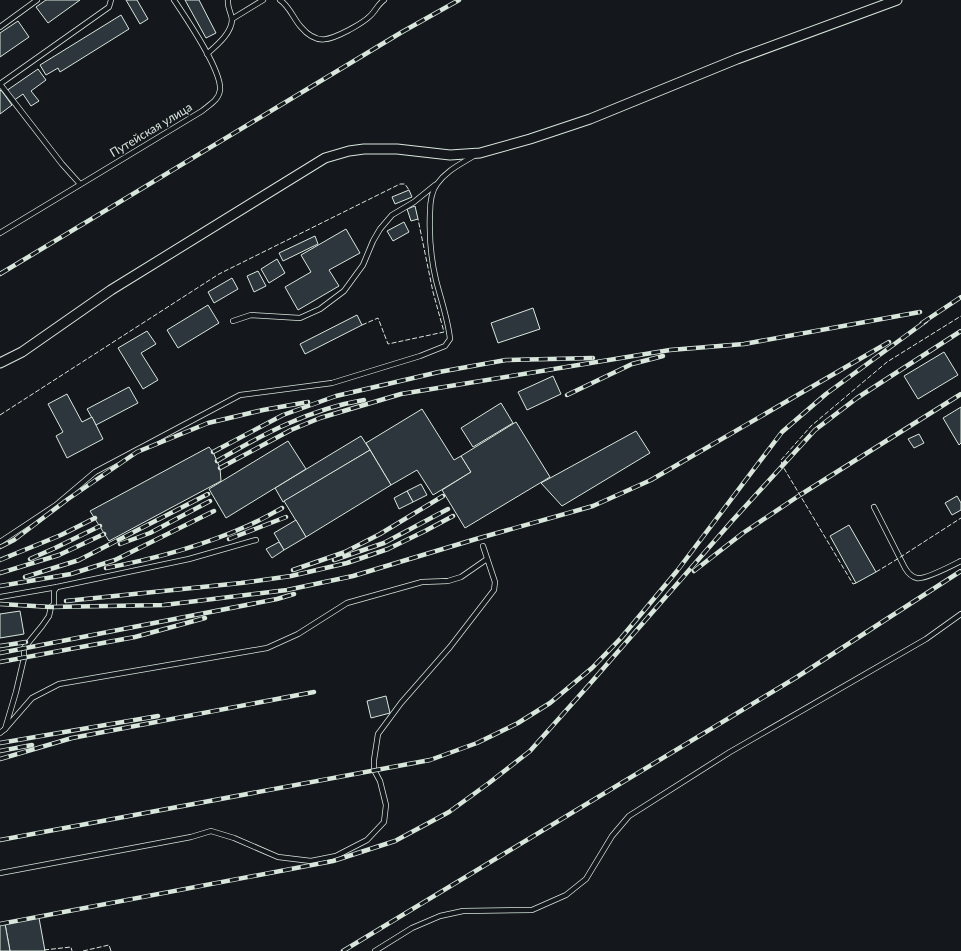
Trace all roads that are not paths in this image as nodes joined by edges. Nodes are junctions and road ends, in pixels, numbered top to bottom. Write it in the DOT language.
graph roads {
  1 [pos="37,0"];
  2 [pos="111,0"];
  3 [pos="174,0"];
  4 [pos="228,0"];
  5 [pos="263,0"];
  6 [pos="280,0"];
  7 [pos="384,0"];
  8 [pos="897,0"];
  9 [pos="232,20"];
  10 [pos="0,27"];
  11 [pos="207,54"];
  12 [pos="0,84"];
  13 [pos="480,153"];
  14 [pos="80,184"];
  15 [pos="436,185"];
  16 [pos="0,233"];
  17 [pos="233,321"];
  18 [pos="0,363"];
  19 [pos="874,508"];
  20 [pos="256,540"];
  21 [pos="0,542"];
  22 [pos="483,546"];
  23 [pos="488,559"];
  24 [pos="961,561"];
  25 [pos="57,587"];
  26 [pos="0,597"];
  27 [pos="961,614"];
  28 [pos="5,728"];
  29 [pos="0,733"];
  30 [pos="0,873"];
  31 [pos="377,950"];
  1 -- 10 [label="lane"];
  2 -- 12 [label="lane"];
  3 -- 11 [label="lane, Путейская улица"];
  4 -- 9 [label="lane"];
  5 -- 9 [label="lane"];
  6 -- 7 [label="lane"];
  8 -- 13 [label="street"];
  9 -- 11 [label="lane"];
  11 -- 14 [label="lane, Путейская улица"];
  12 -- 14 [label="lane"];
  13 -- 15 [label="lane"];
  13 -- 18 [label="street"];
  14 -- 16 [label="lane, Путейская улица"];
  15 -- 17 [label="lane"];
  15 -- 21 [label="lane"];
  19 -- 24 [label="lane"];
  20 -- 25 [label="lane"];
  22 -- 23 [label="lane"];
  23 -- 28 [label="lane"];
  23 -- 30 [label="lane"];
  25 -- 26 [label="lane"];
  25 -- 28 [label="lane"];
  27 -- 31 [label="lane"];
  28 -- 29 [label="lane"];
}
